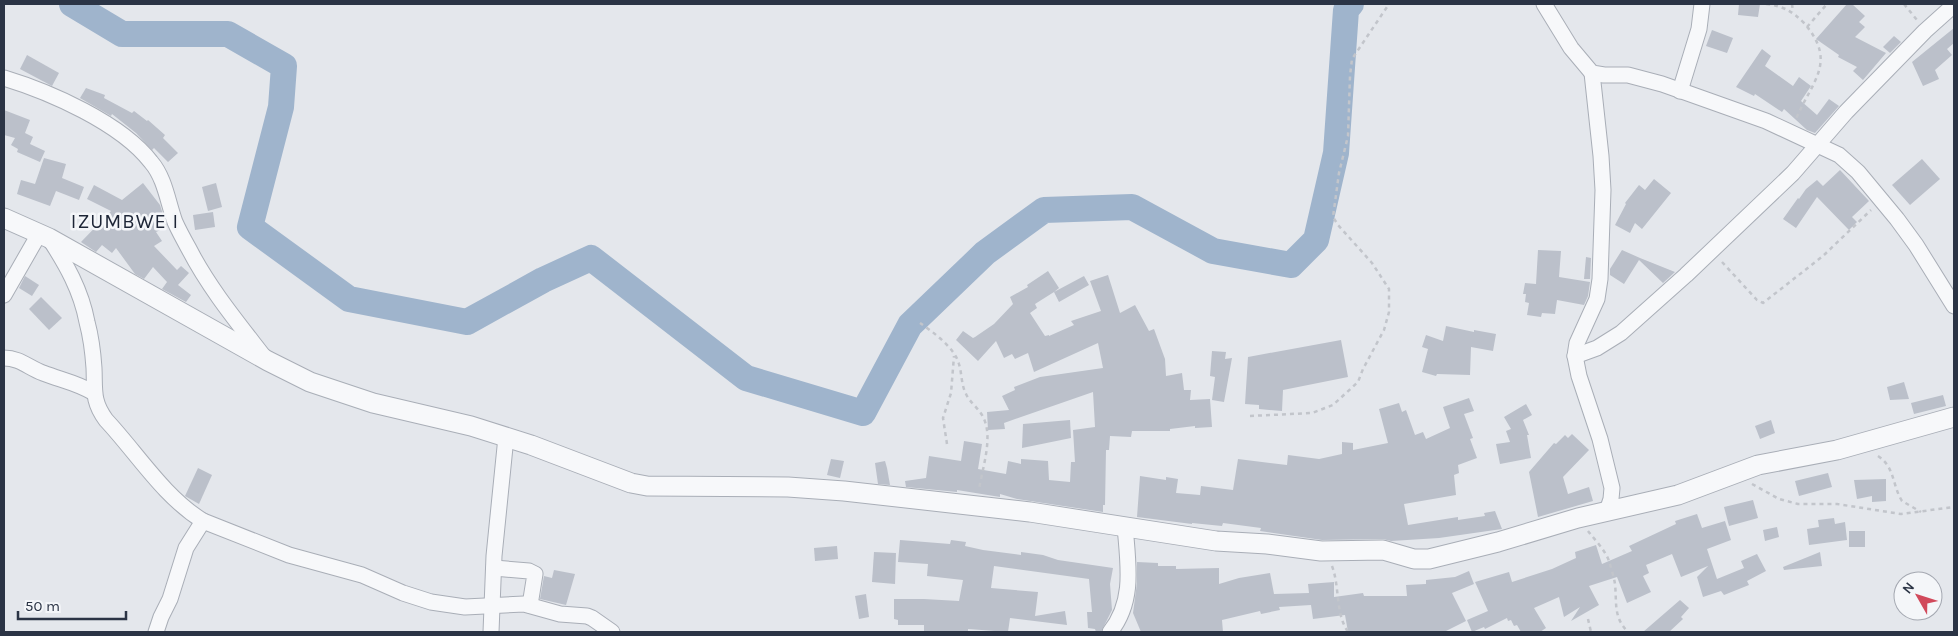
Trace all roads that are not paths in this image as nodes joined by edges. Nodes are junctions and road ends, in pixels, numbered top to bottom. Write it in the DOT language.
graph roads {
  1 [pos="1544,4"];
  2 [pos="1702,4"];
  3 [pos="1954,6"];
  4 [pos="1592,73"];
  5 [pos="4,78"];
  6 [pos="1680,90"];
  7 [pos="1818,144"];
  8 [pos="4,218"];
  9 [pos="44,236"];
  10 [pos="4,295"];
  11 [pos="1954,306"];
  12 [pos="1575,356"];
  13 [pos="4,358"];
  14 [pos="268,361"];
  15 [pos="94,393"];
  16 [pos="1954,417"];
  17 [pos="506,438"];
  18 [pos="1607,511"];
  19 [pos="202,521"];
  20 [pos="1125,526"];
  21 [pos="494,568"];
  22 [pos="492,605"];
  23 [pos="530,605"];
  24 [pos="156,632"];
  25 [pos="491,632"];
  26 [pos="612,632"];
  27 [pos="1110,632"];
  1 -- 4 [label="street"];
  2 -- 6 [label="street"];
  3 -- 7 [label="street"];
  4 -- 6 [label="street"];
  4 -- 12 [label="street"];
  5 -- 14 [label="street"];
  6 -- 7 [label="street"];
  7 -- 11 [label="street"];
  7 -- 12 [label="street"];
  8 -- 9 [label="street"];
  9 -- 10 [label="street"];
  9 -- 14 [label="street"];
  9 -- 15 [label="street"];
  12 -- 18 [label="street"];
  13 -- 15 [label="street"];
  14 -- 17 [label="street"];
  15 -- 19 [label="street"];
  16 -- 18 [label="street"];
  17 -- 20 [label="street"];
  17 -- 21 [label="street"];
  18 -- 20 [label="street"];
  19 -- 22 [label="street"];
  19 -- 24 [label="street"];
  20 -- 27 [label="street"];
  21 -- 22 [label="street"];
  21 -- 23 [label="street"];
  22 -- 23 [label="street"];
  22 -- 25 [label="street"];
  23 -- 26 [label="street"];
}
